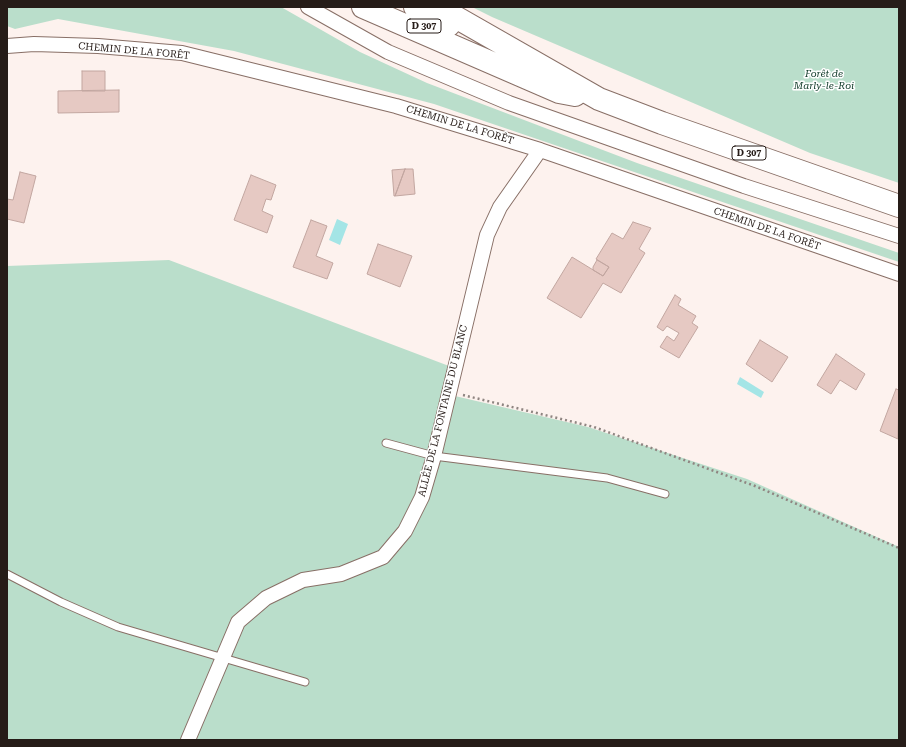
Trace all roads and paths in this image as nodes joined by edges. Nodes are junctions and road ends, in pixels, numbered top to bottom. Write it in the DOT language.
graph roads {
  1 [pos="308,7"];
  2 [pos="363,7"];
  3 [pos="394,7"];
  4 [pos="415,7"];
  5 [pos="438,7"];
  6 [pos="7,46"];
  7 [pos="453,46"];
  8 [pos="529,59"];
  9 [pos="599,99"];
  10 [pos="540,150"];
  11 [pos="899,206"];
  12 [pos="899,236"];
  13 [pos="899,274"];
  14 [pos="449,392"];
  15 [pos="386,443"];
  16 [pos="434,456"];
  17 [pos="665,494"];
  18 [pos="899,548"];
  19 [pos="7,574"];
  20 [pos="222,659"];
  21 [pos="305,682"];
  22 [pos="188,740"];
  1 -- 12 [label="street"];
  2 -- 7 [label="main road"];
  3 -- 7 [label="main road, D 307"];
  4 -- 8 [label="main road, D 307"];
  5 -- 8 [label="main road"];
  6 -- 10 [label="street, CHEMIN DE LA FORÊT"];
  7 -- 9 [label="main road, D 307"];
  8 -- 9 [label="main road, D 307"];
  9 -- 11 [label="main road, D 307"];
  10 -- 13 [label="street, CHEMIN DE LA FORÊT"];
  10 -- 14 [label="street, ALLÉE DE LA FONTAINE DU BLANC"];
  14 -- 16 [label="street, ALLÉE DE LA FONTAINE DU BLANC"];
  14 -- 18 [label="path"];
  15 -- 16 [label="lane"];
  16 -- 17 [label="lane"];
  16 -- 20 [label="street, ALLÉE DE LA FONTAINE DU BLANC"];
  19 -- 20 [label="lane"];
  20 -- 21 [label="lane"];
  20 -- 22 [label="street, ALLÉE DE LA FONTAINE DU BLANC"];
}
